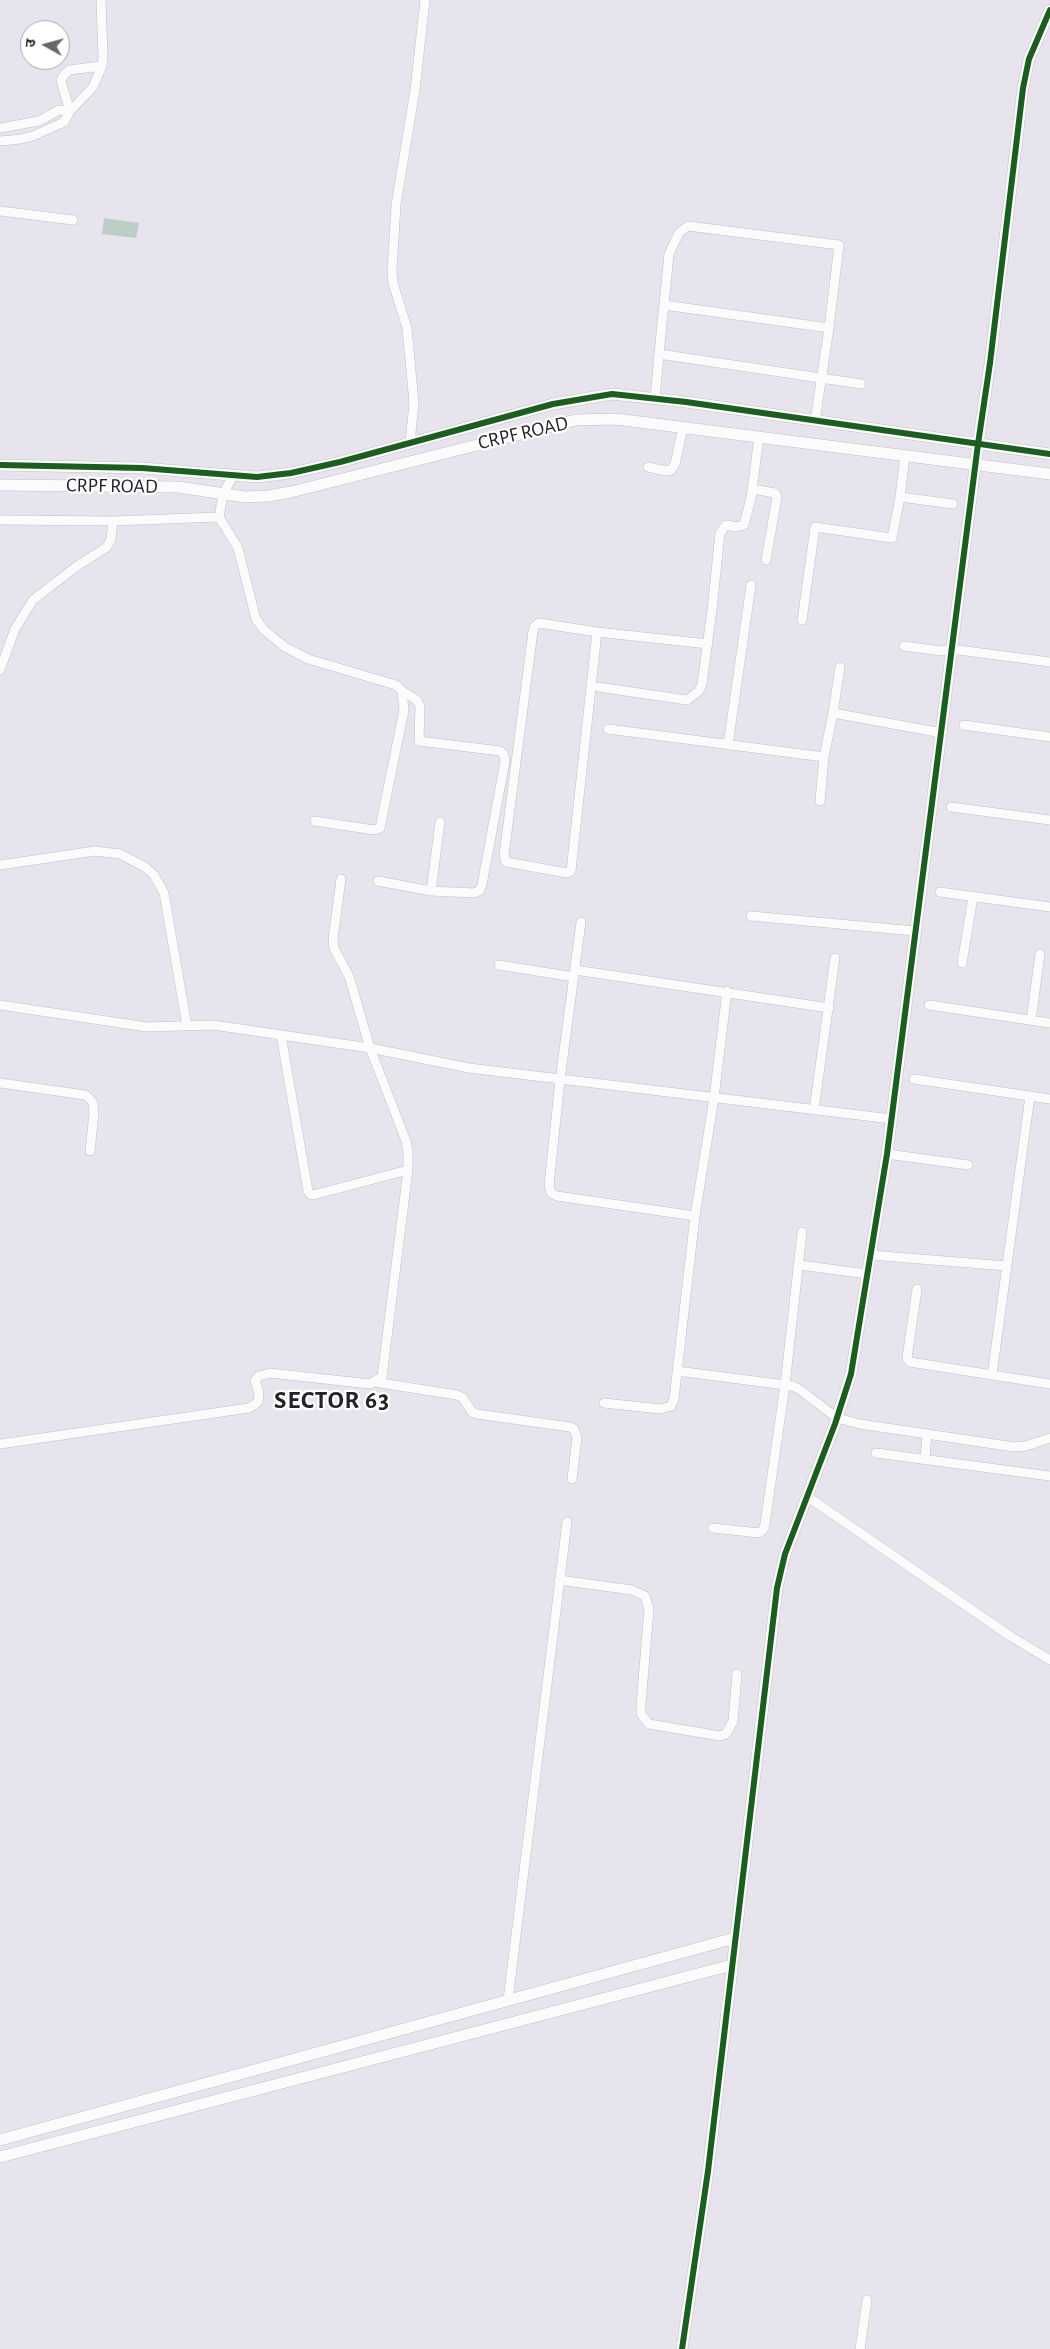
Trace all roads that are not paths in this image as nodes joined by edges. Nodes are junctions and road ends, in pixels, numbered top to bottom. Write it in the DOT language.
graph roads {
  1 [pos="101,0"];
  2 [pos="425,0"];
  3 [pos="1050,10"];
  4 [pos="102,66"];
  5 [pos="70,111"];
  6 [pos="0,128"];
  7 [pos="0,140"];
  8 [pos="0,211"];
  9 [pos="72,220"];
  10 [pos="664,305"];
  11 [pos="829,328"];
  12 [pos="659,354"];
  13 [pos="821,378"];
  14 [pos="861,384"];
  15 [pos="655,399"];
  16 [pos="815,421"];
  17 [pos="684,427"];
  18 [pos="759,437"];
  19 [pos="410,442"];
  20 [pos="978,444"];
  21 [pos="1050,454"];
  22 [pos="904,456"];
  23 [pos="976,464"];
  24 [pos="0,465"];
  25 [pos="648,467"];
  26 [pos="1050,474"];
  27 [pos="232,475"];
  28 [pos="0,485"];
  29 [pos="752,489"];
  30 [pos="223,494"];
  31 [pos="900,497"];
  32 [pos="953,504"];
  33 [pos="219,518"];
  34 [pos="0,520"];
  35 [pos="113,521"];
  36 [pos="766,560"];
  37 [pos="751,585"];
  38 [pos="802,620"];
  39 [pos="597,632"];
  40 [pos="708,644"];
  41 [pos="904,646"];
  42 [pos="951,649"];
  43 [pos="1050,662"];
  44 [pos="840,667"];
  45 [pos="0,670"];
  46 [pos="598,687"];
  47 [pos="402,691"];
  48 [pos="832,713"];
  49 [pos="964,725"];
  50 [pos="608,729"];
  51 [pos="942,733"];
  52 [pos="1050,737"];
  53 [pos="728,745"];
  54 [pos="824,757"];
  55 [pos="820,801"];
  56 [pos="951,807"];
  57 [pos="1050,820"];
  58 [pos="315,821"];
  59 [pos="440,822"];
  60 [pos="0,865"];
  61 [pos="341,879"];
  62 [pos="378,882"];
  63 [pos="431,891"];
  64 [pos="940,892"];
  65 [pos="973,897"];
  66 [pos="1050,907"];
  67 [pos="751,916"];
  68 [pos="581,922"];
  69 [pos="915,931"];
  70 [pos="1040,954"];
  71 [pos="835,958"];
  72 [pos="962,963"];
  73 [pos="499,965"];
  74 [pos="574,973"];
  75 [pos="727,991"];
  76 [pos="0,1005"];
  77 [pos="929,1005"];
  78 [pos="829,1008"];
  79 [pos="1031,1020"];
  80 [pos="1050,1023"];
  81 [pos="187,1026"];
  82 [pos="281,1035"];
  83 [pos="370,1048"];
  84 [pos="560,1080"];
  85 [pos="914,1080"];
  86 [pos="0,1083"];
  87 [pos="1030,1096"];
  88 [pos="714,1098"];
  89 [pos="1050,1099"];
  90 [pos="814,1110"];
  91 [pos="892,1119"];
  92 [pos="90,1151"];
  93 [pos="887,1154"];
  94 [pos="968,1165"];
  95 [pos="408,1170"];
  96 [pos="696,1216"];
  97 [pos="802,1232"];
  98 [pos="870,1255"];
  99 [pos="800,1266"];
  100 [pos="1007,1266"];
  101 [pos="867,1274"];
  102 [pos="916,1289"];
  103 [pos="677,1371"];
  104 [pos="992,1375"];
  105 [pos="374,1382"];
  106 [pos="1050,1384"];
  107 [pos="785,1385"];
  108 [pos="604,1403"];
  109 [pos="837,1418"];
  110 [pos="927,1434"];
  111 [pos="1050,1438"];
  112 [pos="0,1444"];
  113 [pos="876,1453"];
  114 [pos="925,1460"];
  115 [pos="1050,1476"];
  116 [pos="572,1479"];
  117 [pos="808,1497"];
  118 [pos="566,1522"];
  119 [pos="713,1528"];
  120 [pos="559,1580"];
  121 [pos="1050,1660"];
  122 [pos="738,1674"];
  123 [pos="735,1938"];
  124 [pos="732,1965"];
  125 [pos="508,2000"];
  126 [pos="0,2140"];
  127 [pos="0,2157"];
  128 [pos="867,2300"];
  129 [pos="682,2349"];
  130 [pos="860,2349"];
  1 -- 4 [label="street"];
  2 -- 19 [label="street"];
  3 -- 20 [label="street"];
  4 -- 5 [label="street"];
  4 -- 5 [label="street"];
  5 -- 6 [label="street"];
  5 -- 7 [label="street"];
  8 -- 9 [label="street"];
  10 -- 11 [label="street"];
  10 -- 11 [label="street"];
  10 -- 12 [label="street"];
  11 -- 13 [label="street"];
  12 -- 13 [label="street"];
  12 -- 15 [label="street"];
  13 -- 14 [label="street"];
  13 -- 16 [label="street"];
  15 -- 16 [label="street"];
  15 -- 19 [label="street"];
  16 -- 20 [label="street"];
  17 -- 18 [label="street, CRPF ROAD"];
  17 -- 25 [label="street"];
  17 -- 30 [label="street, CRPF ROAD"];
  18 -- 22 [label="street, CRPF ROAD"];
  18 -- 29 [label="street"];
  19 -- 27 [label="street"];
  20 -- 21 [label="street"];
  20 -- 23 [label="street"];
  22 -- 23 [label="street, CRPF ROAD"];
  22 -- 31 [label="street"];
  23 -- 26 [label="street, CRPF ROAD"];
  23 -- 42 [label="street"];
  24 -- 27 [label="street"];
  27 -- 30 [label="street"];
  28 -- 30 [label="street, CRPF ROAD"];
  29 -- 36 [label="street"];
  29 -- 40 [label="street"];
  30 -- 33 [label="street"];
  31 -- 32 [label="street"];
  31 -- 38 [label="street"];
  33 -- 35 [label="street"];
  33 -- 47 [label="street"];
  34 -- 35 [label="street"];
  35 -- 45 [label="street"];
  37 -- 53 [label="street"];
  39 -- 39 [label="street"];
  39 -- 40 [label="street"];
  40 -- 46 [label="street"];
  41 -- 42 [label="street"];
  42 -- 43 [label="street"];
  42 -- 51 [label="street"];
  44 -- 48 [label="street"];
  47 -- 58 [label="street"];
  47 -- 63 [label="street"];
  48 -- 51 [label="street"];
  48 -- 54 [label="street"];
  49 -- 52 [label="street"];
  50 -- 53 [label="street"];
  51 -- 69 [label="street"];
  53 -- 54 [label="street"];
  54 -- 55 [label="street"];
  56 -- 57 [label="street"];
  59 -- 63 [label="street"];
  60 -- 81 [label="street"];
  61 -- 83 [label="street"];
  62 -- 63 [label="street"];
  64 -- 65 [label="street"];
  65 -- 66 [label="street"];
  65 -- 72 [label="street"];
  67 -- 69 [label="street"];
  68 -- 74 [label="street"];
  69 -- 91 [label="street"];
  70 -- 79 [label="street"];
  71 -- 78 [label="street"];
  73 -- 74 [label="street"];
  74 -- 75 [label="street"];
  74 -- 84 [label="street"];
  75 -- 78 [label="street"];
  75 -- 88 [label="street"];
  76 -- 81 [label="street"];
  77 -- 79 [label="street"];
  78 -- 90 [label="street"];
  79 -- 80 [label="street"];
  81 -- 82 [label="street"];
  82 -- 83 [label="street"];
  82 -- 95 [label="street"];
  83 -- 84 [label="street"];
  83 -- 95 [label="street"];
  84 -- 88 [label="street"];
  84 -- 96 [label="street"];
  85 -- 87 [label="street"];
  86 -- 92 [label="street"];
  87 -- 89 [label="street"];
  87 -- 100 [label="street"];
  88 -- 90 [label="street"];
  88 -- 96 [label="street"];
  90 -- 91 [label="street"];
  91 -- 93 [label="street"];
  93 -- 94 [label="street"];
  93 -- 98 [label="street"];
  95 -- 105 [label="street"];
  96 -- 103 [label="street"];
  97 -- 99 [label="street"];
  98 -- 100 [label="street"];
  98 -- 101 [label="street"];
  99 -- 101 [label="street"];
  99 -- 107 [label="street"];
  100 -- 104 [label="street"];
  101 -- 109 [label="street"];
  102 -- 104 [label="street"];
  103 -- 107 [label="street"];
  103 -- 108 [label="street"];
  104 -- 106 [label="street"];
  105 -- 112 [label="street"];
  105 -- 116 [label="street"];
  107 -- 109 [label="street"];
  107 -- 119 [label="street"];
  109 -- 110 [label="street"];
  109 -- 117 [label="street"];
  110 -- 111 [label="street"];
  110 -- 114 [label="street"];
  113 -- 114 [label="street"];
  114 -- 115 [label="street"];
  117 -- 121 [label="street"];
  117 -- 123 [label="street"];
  118 -- 120 [label="street"];
  120 -- 122 [label="street"];
  120 -- 125 [label="street"];
  123 -- 124 [label="street"];
  123 -- 125 [label="street"];
  124 -- 127 [label="street"];
  124 -- 129 [label="street"];
  125 -- 126 [label="street"];
  128 -- 130 [label="street"];
}
